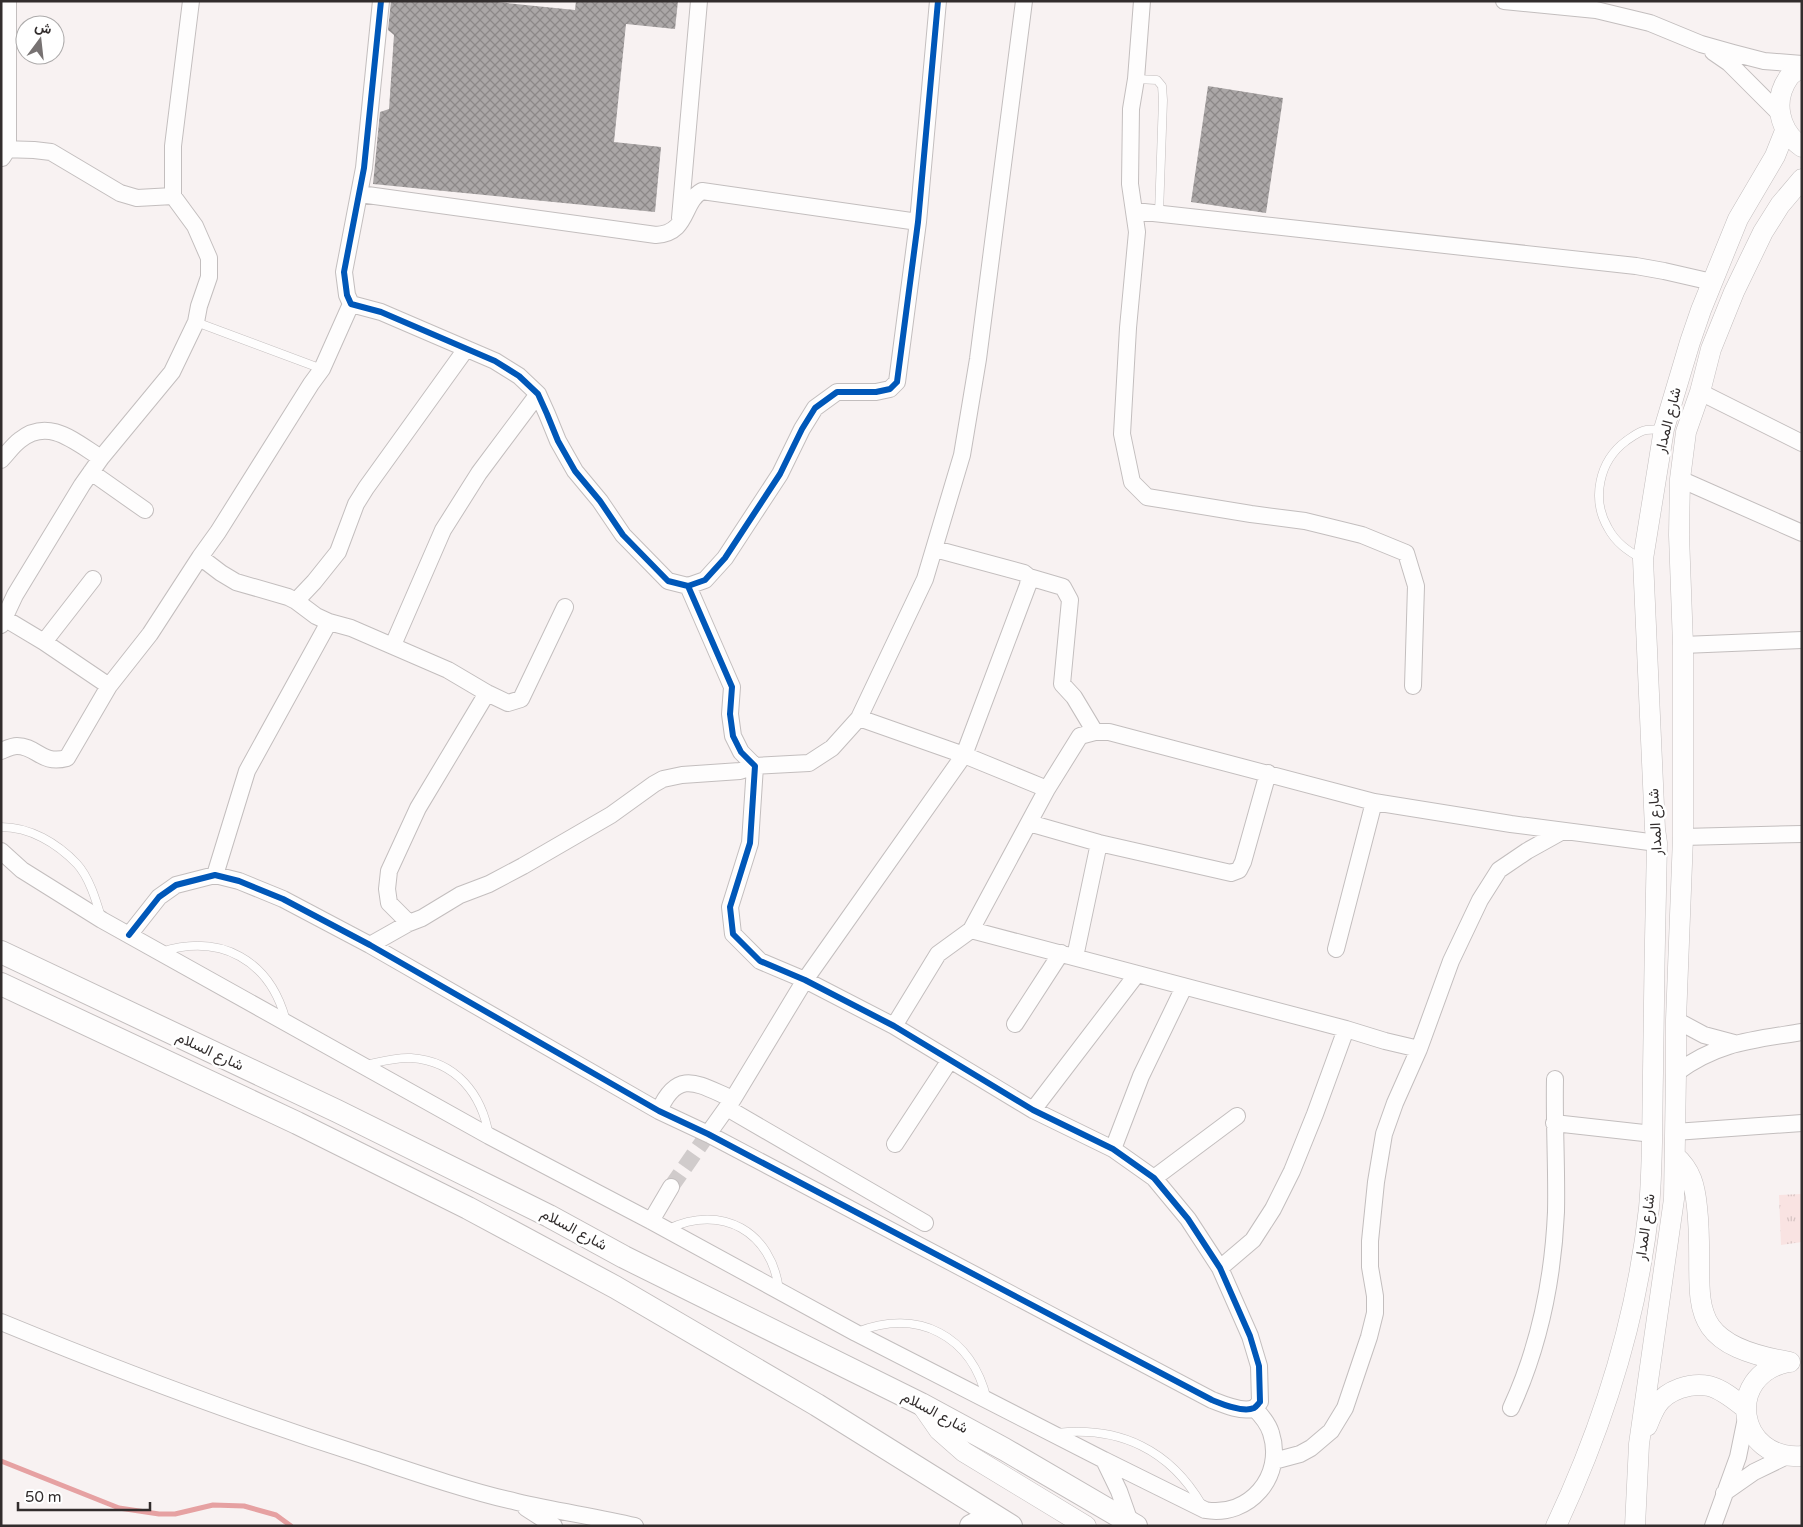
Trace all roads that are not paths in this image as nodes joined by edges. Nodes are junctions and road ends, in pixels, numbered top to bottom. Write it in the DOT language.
graph roads {
  1 [pos="8,1"];
  2 [pos="191,1"];
  3 [pos="380,1"];
  4 [pos="699,1"];
  5 [pos="938,1"];
  6 [pos="1024,1"];
  7 [pos="1142,1"];
  8 [pos="1504,1"];
  9 [pos="1701,44"];
  10 [pos="1802,66"];
  11 [pos="1136,79"];
  12 [pos="1782,122"];
  13 [pos="1802,148"];
  14 [pos="4,152"];
  15 [pos="1802,179"];
  16 [pos="360,194"];
  17 [pos="173,196"];
  18 [pos="1135,211"];
  19 [pos="1159,213"];
  20 [pos="679,222"];
  21 [pos="918,222"];
  22 [pos="1712,282"];
  23 [pos="351,304"];
  24 [pos="196,322"];
  25 [pos="466,349"];
  26 [pos="322,369"];
  27 [pos="1700,392"];
  28 [pos="538,394"];
  29 [pos="1664,429"];
  30 [pos="1802,443"];
  31 [pos="101,458"];
  32 [pos="1,460"];
  33 [pos="91,472"];
  34 [pos="1680,479"];
  35 [pos="145,510"];
  36 [pos="1802,533"];
  37 [pos="935,549"];
  38 [pos="200,557"];
  39 [pos="1643,559"];
  40 [pos="1029,577"];
  41 [pos="93,579"];
  42 [pos="688,586"];
  43 [pos="296,601"];
  44 [pos="565,607"];
  45 [pos="3,622"];
  46 [pos="329,622"];
  47 [pos="1802,640"];
  48 [pos="44,642"];
  49 [pos="1683,645"];
  50 [pos="393,646"];
  51 [pos="109,686"];
  52 [pos="1413,686"];
  53 [pos="487,693"];
  54 [pos="859,718"];
  55 [pos="1095,732"];
  56 [pos="1,751"];
  57 [pos="964,755"];
  58 [pos="756,766"];
  59 [pos="1268,773"];
  60 [pos="1047,789"];
  61 [pos="1374,802"];
  62 [pos="1029,823"];
  63 [pos="1,827"];
  64 [pos="1563,830"];
  65 [pos="1802,834"];
  66 [pos="1683,837"];
  67 [pos="1099,843"];
  68 [pos="1657,843"];
  69 [pos="1,851"];
  70 [pos="215,875"];
  71 [pos="102,920"];
  72 [pos="409,923"];
  73 [pos="971,930"];
  74 [pos="129,935"];
  75 [pos="370,945"];
  76 [pos="1336,949"];
  77 [pos="1,952"];
  78 [pos="159,952"];
  79 [pos="1068,955"];
  80 [pos="1138,974"];
  81 [pos="806,980"];
  82 [pos="1,984"];
  83 [pos="1184,987"];
  84 [pos="1676,1020"];
  85 [pos="286,1023"];
  86 [pos="1015,1024"];
  87 [pos="894,1026"];
  88 [pos="1346,1029"];
  89 [pos="1802,1032"];
  90 [pos="1734,1043"];
  91 [pos="1419,1049"];
  92 [pos="950,1060"];
  93 [pos="363,1066"];
  94 [pos="1676,1073"];
  95 [pos="1555,1079"];
  96 [pos="730,1104"];
  97 [pos="1033,1110"];
  98 [pos="659,1111"];
  99 [pos="1237,1116"];
  100 [pos="1554,1123"];
  101 [pos="1802,1123"];
  102 [pos="1675,1132"];
  103 [pos="708,1134"];
  104 [pos="1653,1134"];
  105 [pos="489,1136"];
  106 [pos="895,1144"];
  107 [pos="1113,1149"];
  108 [pos="1675,1156"];
  109 [pos="1154,1178"];
  110 [pos="671,1188"];
  111 [pos="651,1221"];
  112 [pos="925,1223"];
  113 [pos="666,1230"];
  114 [pos="1220,1268"];
  115 [pos="780,1290"];
  116 [pos="1,1322"];
  117 [pos="856,1333"];
  118 [pos="1796,1362"];
  119 [pos="988,1402"];
  120 [pos="921,1404"];
  121 [pos="1254,1408"];
  122 [pos="1511,1408"];
  123 [pos="1746,1413"];
  124 [pos="1053,1433"];
  125 [pos="1640,1444"];
  126 [pos="1796,1458"];
  127 [pos="1104,1460"];
  128 [pos="1274,1461"];
  129 [pos="1724,1493"];
  130 [pos="516,1502"];
  131 [pos="1205,1510"];
  132 [pos="992,1515"];
  133 [pos="1133,1524"];
  134 [pos="554,1526"];
  135 [pos="636,1526"];
  136 [pos="971,1526"];
  137 [pos="1012,1526"];
  138 [pos="1086,1526"];
  139 [pos="1556,1526"];
  140 [pos="1635,1526"];
  141 [pos="1713,1526"];
  1 -- 14 [label="street"];
  2 -- 17 [label="street"];
  3 -- 16 [label="street"];
  4 -- 20 [label="street"];
  5 -- 21 [label="street"];
  6 -- 37 [label="street"];
  7 -- 11 [label="street"];
  8 -- 9 [label="street"];
  9 -- 10 [label="street"];
  9 -- 12 [label="street"];
  10 -- 12 [label="street, شارع المدار"];
  11 -- 18 [label="street"];
  11 -- 19 [label="lane"];
  12 -- 13 [label="street"];
  12 -- 22 [label="street, شارع المدار"];
  14 -- 17 [label="street"];
  15 -- 27 [label="street, شارع المدار"];
  16 -- 20 [label="street"];
  16 -- 23 [label="street"];
  17 -- 24 [label="street"];
  18 -- 19 [label="street"];
  18 -- 52 [label="street"];
  19 -- 22 [label="street"];
  20 -- 21 [label="street"];
  21 -- 42 [label="street"];
  22 -- 29 [label="street, شارع المدار"];
  23 -- 25 [label="street"];
  23 -- 26 [label="street"];
  24 -- 26 [label="lane"];
  24 -- 31 [label="street"];
  25 -- 28 [label="street"];
  25 -- 43 [label="street"];
  26 -- 38 [label="street"];
  27 -- 30 [label="street"];
  27 -- 34 [label="street, شارع المدار"];
  28 -- 42 [label="street"];
  28 -- 50 [label="street"];
  29 -- 39 [label="street, شارع المدار"];
  29 -- 39 [label="lane"];
  31 -- 32 [label="street"];
  31 -- 33 [label="street"];
  33 -- 35 [label="street"];
  33 -- 45 [label="street"];
  34 -- 36 [label="street"];
  34 -- 49 [label="street, شارع المدار"];
  37 -- 40 [label="street"];
  37 -- 54 [label="street"];
  38 -- 43 [label="street"];
  38 -- 51 [label="street"];
  39 -- 68 [label="street, شارع المدار"];
  40 -- 55 [label="street"];
  40 -- 57 [label="street"];
  41 -- 48 [label="street"];
  42 -- 58 [label="street"];
  43 -- 46 [label="street"];
  44 -- 53 [label="street"];
  45 -- 48 [label="street"];
  46 -- 50 [label="street"];
  46 -- 70 [label="street"];
  47 -- 49 [label="street"];
  48 -- 51 [label="street"];
  49 -- 66 [label="street, شارع المدار"];
  50 -- 53 [label="street"];
  51 -- 56 [label="street"];
  53 -- 72 [label="street"];
  54 -- 57 [label="street"];
  54 -- 58 [label="street"];
  55 -- 59 [label="street"];
  55 -- 60 [label="street"];
  57 -- 60 [label="street"];
  57 -- 81 [label="street"];
  58 -- 72 [label="street"];
  58 -- 81 [label="street"];
  59 -- 61 [label="street"];
  59 -- 67 [label="street"];
  60 -- 62 [label="street"];
  61 -- 64 [label="street"];
  61 -- 76 [label="street"];
  62 -- 67 [label="street"];
  62 -- 73 [label="street"];
  63 -- 71 [label="lane"];
  64 -- 68 [label="street"];
  64 -- 91 [label="street"];
  65 -- 66 [label="street"];
  66 -- 84 [label="street, شارع المدار"];
  67 -- 79 [label="street"];
  68 -- 104 [label="street, شارع المدار"];
  69 -- 71 [label="street"];
  70 -- 74 [label="street"];
  70 -- 75 [label="street"];
  71 -- 74 [label="street"];
  72 -- 75 [label="street"];
  73 -- 79 [label="street"];
  73 -- 87 [label="street"];
  74 -- 78 [label="street"];
  75 -- 98 [label="street"];
  77 -- 120 [label="main road, شارع السلام"];
  78 -- 85 [label="street"];
  78 -- 85 [label="lane"];
  79 -- 80 [label="street"];
  79 -- 86 [label="street"];
  80 -- 83 [label="street"];
  80 -- 97 [label="street"];
  81 -- 87 [label="street"];
  81 -- 96 [label="street"];
  82 -- 132 [label="main road, شارع السلام"];
  83 -- 88 [label="street"];
  83 -- 107 [label="street"];
  84 -- 90 [label="street"];
  84 -- 94 [label="street, شارع المدار"];
  85 -- 93 [label="street"];
  87 -- 92 [label="street"];
  88 -- 91 [label="street"];
  88 -- 114 [label="street"];
  89 -- 90 [label="street"];
  90 -- 94 [label="street"];
  91 -- 128 [label="street"];
  92 -- 97 [label="street"];
  92 -- 106 [label="street"];
  93 -- 105 [label="street"];
  93 -- 105 [label="lane"];
  94 -- 102 [label="street, شارع المدار"];
  95 -- 100 [label="street"];
  96 -- 98 [label="street"];
  96 -- 103 [label="street"];
  96 -- 112 [label="street"];
  97 -- 107 [label="street"];
  98 -- 103 [label="street"];
  99 -- 109 [label="street"];
  100 -- 104 [label="street"];
  100 -- 122 [label="street"];
  101 -- 102 [label="street"];
  102 -- 108 [label="street, شارع المدار"];
  103 -- 121 [label="street"];
  104 -- 139 [label="street, شارع المدار"];
  105 -- 111 [label="street"];
  107 -- 109 [label="street"];
  108 -- 118 [label="street"];
  108 -- 125 [label="street, شارع المدار"];
  109 -- 114 [label="street"];
  110 -- 111 [label="street"];
  111 -- 113 [label="street"];
  113 -- 115 [label="street"];
  113 -- 115 [label="lane"];
  114 -- 121 [label="street"];
  115 -- 117 [label="street"];
  116 -- 130 [label="street"];
  117 -- 119 [label="street"];
  117 -- 119 [label="lane"];
  118 -- 123 [label="street"];
  119 -- 124 [label="street"];
  120 -- 133 [label="main road, شارع السلام"];
  120 -- 138 [label="street"];
  121 -- 128 [label="street"];
  123 -- 125 [label="street"];
  123 -- 126 [label="street"];
  123 -- 129 [label="street"];
  124 -- 127 [label="street"];
  124 -- 131 [label="lane"];
  125 -- 140 [label="street, شارع المدار"];
  126 -- 129 [label="street"];
  127 -- 131 [label="street"];
  127 -- 133 [label="street"];
  128 -- 131 [label="street"];
  129 -- 141 [label="street"];
  130 -- 134 [label="street"];
  130 -- 135 [label="street"];
  132 -- 136 [label="main road"];
  132 -- 137 [label="main road, شارع السلام"];
}
